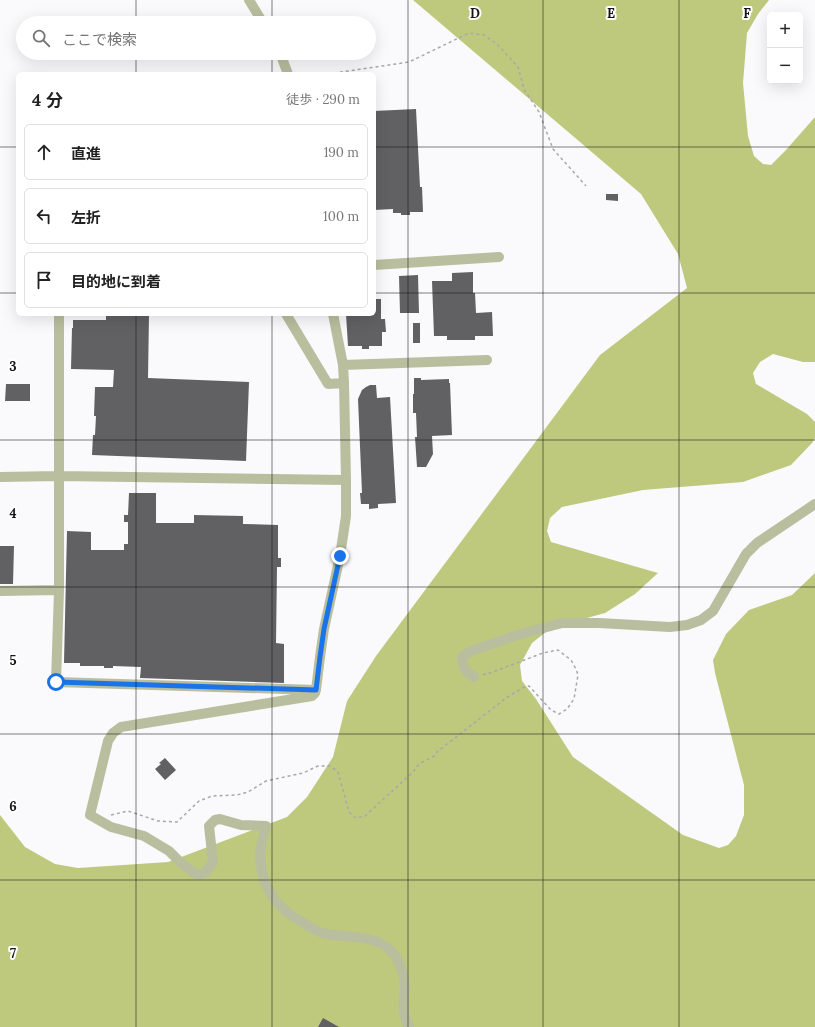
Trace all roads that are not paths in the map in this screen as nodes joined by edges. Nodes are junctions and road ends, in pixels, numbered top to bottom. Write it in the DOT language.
graph roads {
  1 [pos="249,0"];
  2 [pos="259,16"];
  3 [pos="283,60"];
  4 [pos="287,72"];
  5 [pos="499,257"];
  6 [pos="376,265"];
  7 [pos="59,316"];
  8 [pos="287,316"];
  9 [pos="333,316"];
  10 [pos="487,360"];
  11 [pos="343,365"];
  12 [pos="344,383"];
  13 [pos="0,476"];
  14 [pos="60,476"];
  15 [pos="346,480"];
  16 [pos="815,504"];
  17 [pos="59,590"];
  18 [pos="0,591"];
  19 [pos="474,677"];
  20 [pos="316,690"];
  21 [pos="409,1027"];
  1 -- 2 [label="street"];
  3 -- 4 [label="street"];
  5 -- 6 [label="street"];
  7 -- 14 [label="street"];
  8 -- 12 [label="street"];
  9 -- 11 [label="street"];
  10 -- 11 [label="street"];
  11 -- 12 [label="street"];
  12 -- 15 [label="street"];
  13 -- 14 [label="street"];
  14 -- 15 [label="street"];
  14 -- 17 [label="street"];
  15 -- 20 [label="street"];
  16 -- 19 [label="street"];
  17 -- 18 [label="street"];
  17 -- 20 [label="street"];
  20 -- 21 [label="street"];
}
